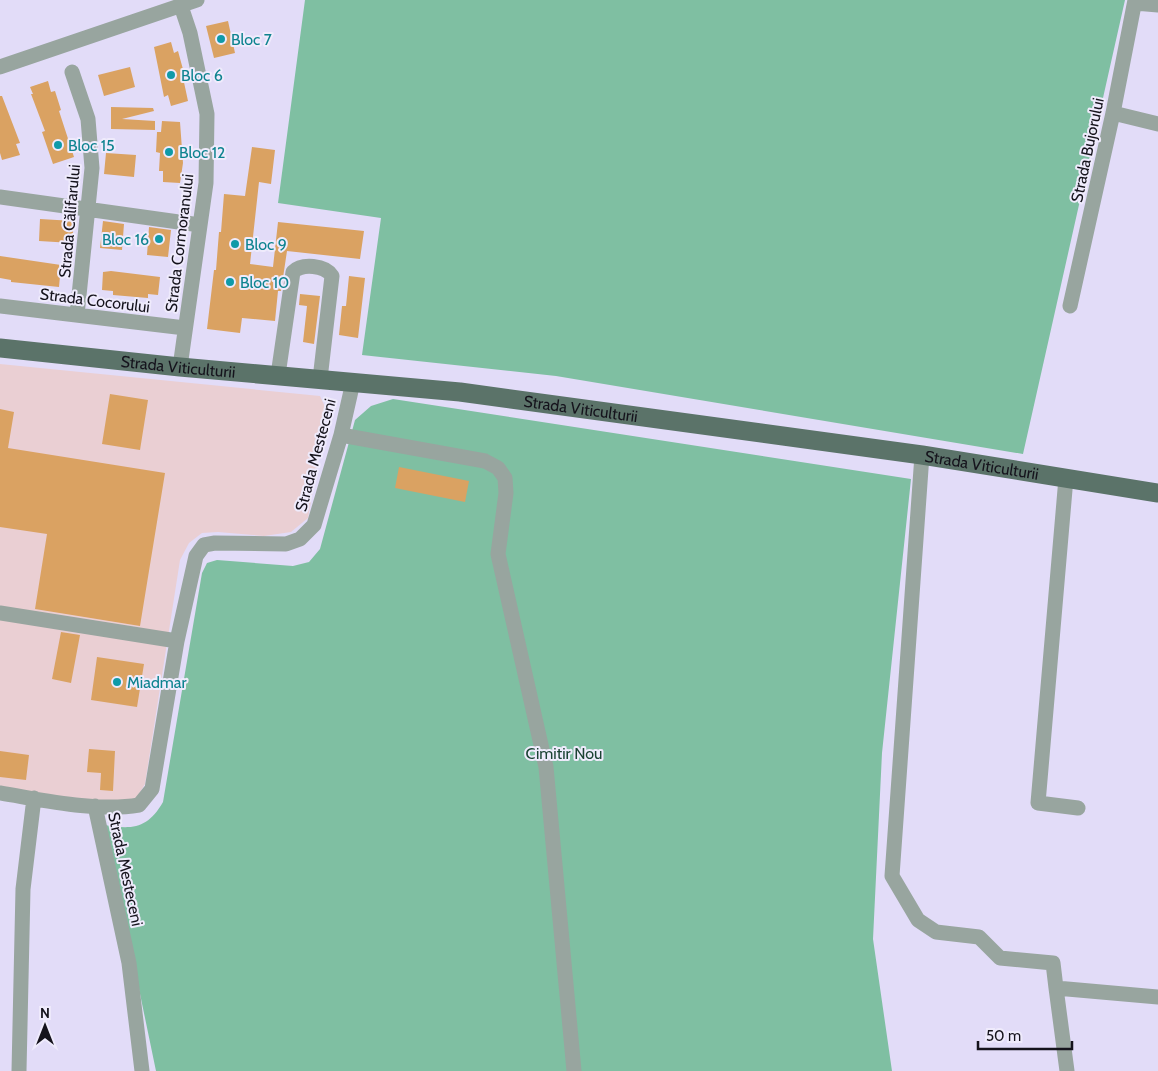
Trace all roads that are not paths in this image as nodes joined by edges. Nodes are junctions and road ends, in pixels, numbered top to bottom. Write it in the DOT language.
graph roads {
  1 [pos="197,0"];
  2 [pos="1135,2"];
  3 [pos="1158,4"];
  4 [pos="181,6"];
  5 [pos="0,66"];
  6 [pos="72,72"];
  7 [pos="1114,113"];
  8 [pos="1158,124"];
  9 [pos="0,197"];
  10 [pos="89,209"];
  11 [pos="200,225"];
  12 [pos="0,306"];
  13 [pos="1070,306"];
  14 [pos="77,315"];
  15 [pos="186,328"];
  16 [pos="0,348"];
  17 [pos="180,367"];
  18 [pos="278,375"];
  19 [pos="320,379"];
  20 [pos="353,382"];
  21 [pos="341,435"];
  22 [pos="922,455"];
  23 [pos="1066,478"];
  24 [pos="1158,493"];
  25 [pos="0,613"];
  26 [pos="177,641"];
  27 [pos="0,794"];
  28 [pos="34,798"];
  29 [pos="95,806"];
  30 [pos="1078,808"];
  31 [pos="1056,988"];
  32 [pos="1158,997"];
  33 [pos="19,1071"];
  34 [pos="142,1071"];
  35 [pos="574,1071"];
  36 [pos="1067,1071"];
  1 -- 4 [label="street"];
  2 -- 3 [label="street"];
  2 -- 7 [label="street, Strada Bujorului"];
  4 -- 5 [label="street"];
  4 -- 11 [label="street, Strada Cormoranului"];
  6 -- 10 [label="street, Strada Călifarului"];
  7 -- 8 [label="street"];
  7 -- 13 [label="street, Strada Bujorului"];
  9 -- 10 [label="street"];
  10 -- 11 [label="street"];
  10 -- 14 [label="street, Strada Călifarului"];
  11 -- 15 [label="street, Strada Cormoranului"];
  12 -- 14 [label="street, Strada Cocorului"];
  14 -- 15 [label="street, Strada Cocorului"];
  15 -- 17 [label="street, Strada Cormoranului"];
  16 -- 17 [label="main road, Strada Viticulturii"];
  17 -- 18 [label="main road, Strada Viticulturii"];
  18 -- 19 [label="main road, Strada Viticulturii"];
  18 -- 19 [label="street"];
  19 -- 20 [label="main road, Strada Viticulturii"];
  20 -- 21 [label="street, Strada Mesteceni"];
  20 -- 22 [label="main road, Strada Viticulturii"];
  21 -- 26 [label="street, Strada Mesteceni"];
  21 -- 35 [label="street"];
  22 -- 23 [label="main road, Strada Viticulturii"];
  22 -- 31 [label="street"];
  23 -- 24 [label="main road, Strada Viticulturii"];
  23 -- 30 [label="street"];
  25 -- 26 [label="street"];
  26 -- 29 [label="street, Strada Mesteceni"];
  27 -- 28 [label="street"];
  28 -- 29 [label="street"];
  28 -- 33 [label="street"];
  29 -- 34 [label="street, Strada Mesteceni"];
  31 -- 32 [label="street"];
  31 -- 36 [label="street"];
}
